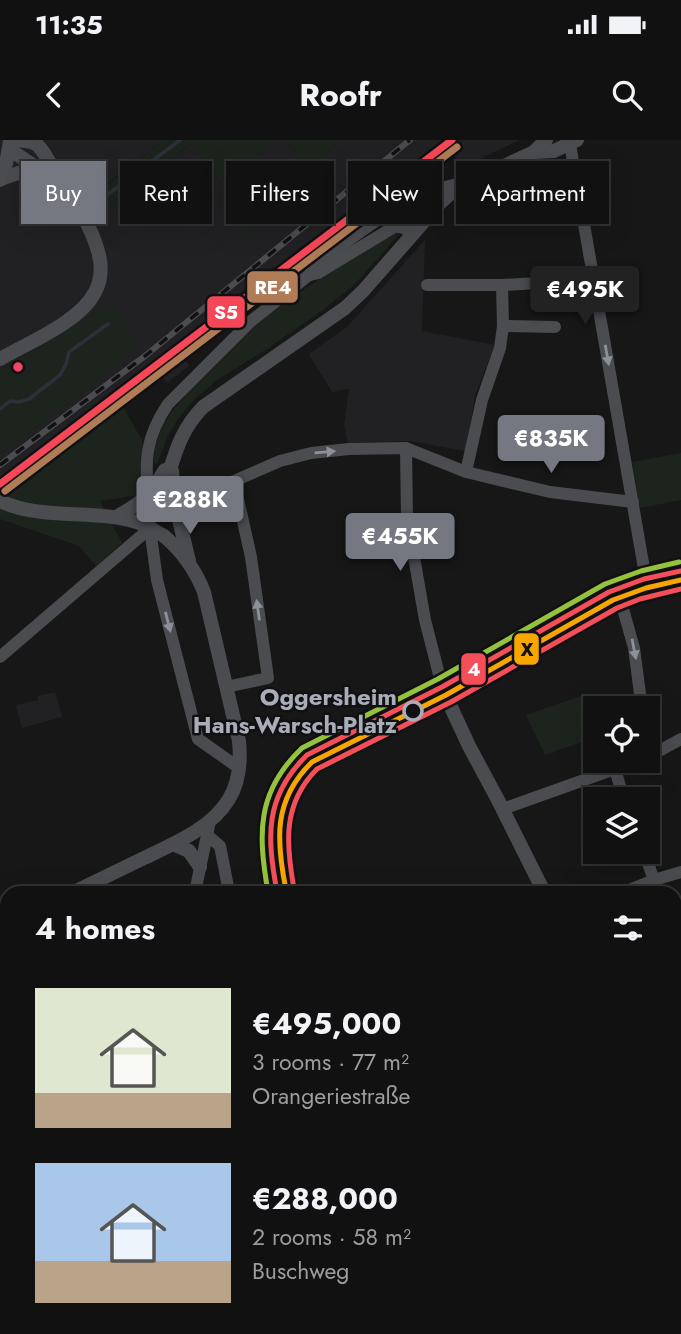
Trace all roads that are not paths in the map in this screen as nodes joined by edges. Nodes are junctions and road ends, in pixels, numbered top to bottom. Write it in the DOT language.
graph roads {
  1 [pos="45,140"];
  2 [pos="546,140"];
  3 [pos="572,141"];
  4 [pos="10,143"];
  5 [pos="534,152"];
  6 [pos="30,161"];
  7 [pos="49,161"];
  8 [pos="58,161"];
  9 [pos="515,161"];
  10 [pos="21,171"];
  11 [pos="0,180"];
  12 [pos="456,185"];
  13 [pos="456,190"];
  14 [pos="86,224"];
  15 [pos="412,235"];
  16 [pos="309,275"];
  17 [pos="594,280"];
  18 [pos="427,285"];
  19 [pos="502,285"];
  20 [pos="503,326"];
  21 [pos="555,327"];
  22 [pos="0,359"];
  23 [pos="406,448"];
  24 [pos="168,467"];
  25 [pos="466,472"];
  26 [pos="0,500"];
  27 [pos="632,502"];
  28 [pos="116,517"];
  29 [pos="147,527"];
  30 [pos="190,562"];
  31 [pos="681,573"];
  32 [pos="646,580"];
  33 [pos="618,591"];
  34 [pos="0,657"];
  35 [pos="226,687"];
  36 [pos="443,690"];
  37 [pos="640,696"];
  38 [pos="681,739"];
  39 [pos="660,750"];
  40 [pos="239,768"];
  41 [pos="604,773"];
  42 [pos="503,809"];
  43 [pos="209,828"];
  44 [pos="173,844"];
  45 [pos="646,864"];
  46 [pos="200,867"];
  47 [pos="681,872"];
  48 [pos="650,885"];
  49 [pos="86,886"];
  50 [pos="196,886"];
  51 [pos="228,886"];
  52 [pos="541,886"];
  1 -- 8 [label="street"];
  2 -- 5 [label="street"];
  3 -- 5 [label="street"];
  3 -- 17 [label="street"];
  4 -- 6 [label="street"];
  4 -- 7 [label="street"];
  4 -- 11 [label="street"];
  5 -- 9 [label="street"];
  10 -- 11 [label="street"];
  12 -- 16 [label="street"];
  13 -- 15 [label="street"];
  14 -- 22 [label="street"];
  15 -- 16 [label="street"];
  15 -- 24 [label="street"];
  16 -- 29 [label="street"];
  17 -- 19 [label="street"];
  17 -- 27 [label="street, one-way"];
  18 -- 19 [label="street"];
  19 -- 20 [label="street"];
  20 -- 21 [label="street"];
  20 -- 25 [label="street"];
  23 -- 25 [label="street"];
  35 -- 23 [label="street, one-way"];
  23 -- 36 [label="street"];
  24 -- 28 [label="street, bridge"];
  24 -- 29 [label="street, bridge"];
  24 -- 30 [label="street"];
  25 -- 27 [label="street"];
  26 -- 28 [label="street"];
  27 -- 32 [label="street"];
  28 -- 29 [label="street"];
  29 -- 30 [label="street, bridge"];
  29 -- 34 [label="street"];
  29 -- 40 [label="street, one-way"];
  30 -- 35 [label="street"];
  31 -- 32 [label="street"];
  32 -- 33 [label="street"];
  33 -- 36 [label="street"];
  33 -- 37 [label="street, one-way"];
  35 -- 40 [label="street"];
  36 -- 42 [label="street"];
  38 -- 39 [label="street"];
  40 -- 43 [label="street"];
  41 -- 42 [label="street"];
  42 -- 52 [label="street"];
  43 -- 44 [label="street"];
  43 -- 46 [label="street"];
  43 -- 51 [label="street"];
  44 -- 46 [label="street"];
  44 -- 49 [label="street"];
  45 -- 48 [label="street"];
  46 -- 50 [label="street"];
  47 -- 48 [label="street"];
}
